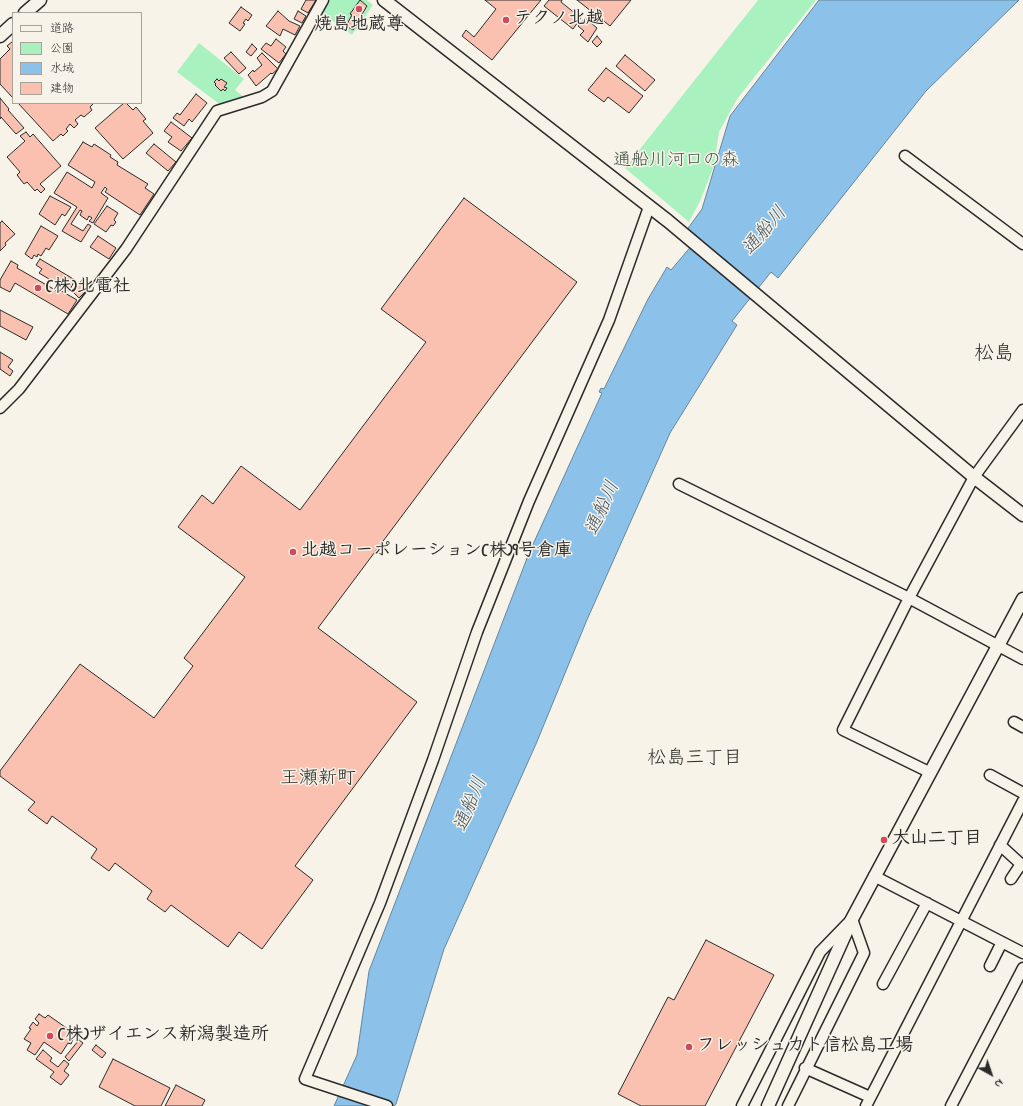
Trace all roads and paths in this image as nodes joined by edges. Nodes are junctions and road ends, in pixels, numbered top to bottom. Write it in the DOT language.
graph roads {
  1 [pos="40,0"];
  2 [pos="323,0"];
  3 [pos="384,0"];
  4 [pos="26,12"];
  5 [pos="12,25"];
  6 [pos="0,36"];
  7 [pos="905,156"];
  8 [pos="649,207"];
  9 [pos="1023,244"];
  10 [pos="0,408"];
  11 [pos="1023,410"];
  12 [pos="974,477"];
  13 [pos="679,484"];
  14 [pos="1023,515"];
  15 [pos="909,598"];
  16 [pos="1023,599"];
  17 [pos="999,646"];
  18 [pos="1023,659"];
  19 [pos="929,772"];
  20 [pos="990,775"];
  21 [pos="1023,793"];
  22 [pos="1023,801"];
  23 [pos="1019,819"];
  24 [pos="1000,845"];
  25 [pos="1022,865"];
  26 [pos="874,876"];
  27 [pos="1012,879"];
  28 [pos="927,903"];
  29 [pos="852,919"];
  30 [pos="961,921"];
  31 [pos="1002,942"];
  32 [pos="1022,949"];
  33 [pos="990,966"];
  34 [pos="1023,968"];
  35 [pos="883,984"];
  36 [pos="806,1068"];
  37 [pos="868,1102"];
  38 [pos="387,1106"];
  39 [pos="742,1106"];
  40 [pos="768,1106"];
  41 [pos="788,1106"];
  42 [pos="951,1106"];
  1 -- 4 [label="street"];
  2 -- 10 [label="street"];
  3 -- 8 [label="street"];
  5 -- 6 [label="street"];
  7 -- 9 [label="street"];
  8 -- 12 [label="street"];
  8 -- 38 [label="street"];
  11 -- 12 [label="street"];
  12 -- 14 [label="street"];
  12 -- 15 [label="street"];
  13 -- 15 [label="street"];
  15 -- 17 [label="street"];
  15 -- 19 [label="street"];
  16 -- 17 [label="street"];
  17 -- 18 [label="street"];
  17 -- 19 [label="street"];
  19 -- 26 [label="street"];
  20 -- 21 [label="street"];
  22 -- 23 [label="street"];
  23 -- 24 [label="street"];
  24 -- 25 [label="street"];
  24 -- 30 [label="street"];
  25 -- 27 [label="street"];
  26 -- 28 [label="street"];
  26 -- 29 [label="street"];
  28 -- 30 [label="street"];
  28 -- 35 [label="street"];
  29 -- 36 [label="street"];
  29 -- 39 [label="street"];
  29 -- 40 [label="street"];
  30 -- 31 [label="street"];
  30 -- 37 [label="street"];
  31 -- 32 [label="street"];
  31 -- 33 [label="street"];
  34 -- 42 [label="street"];
  36 -- 37 [label="street"];
  36 -- 41 [label="street"];
}
